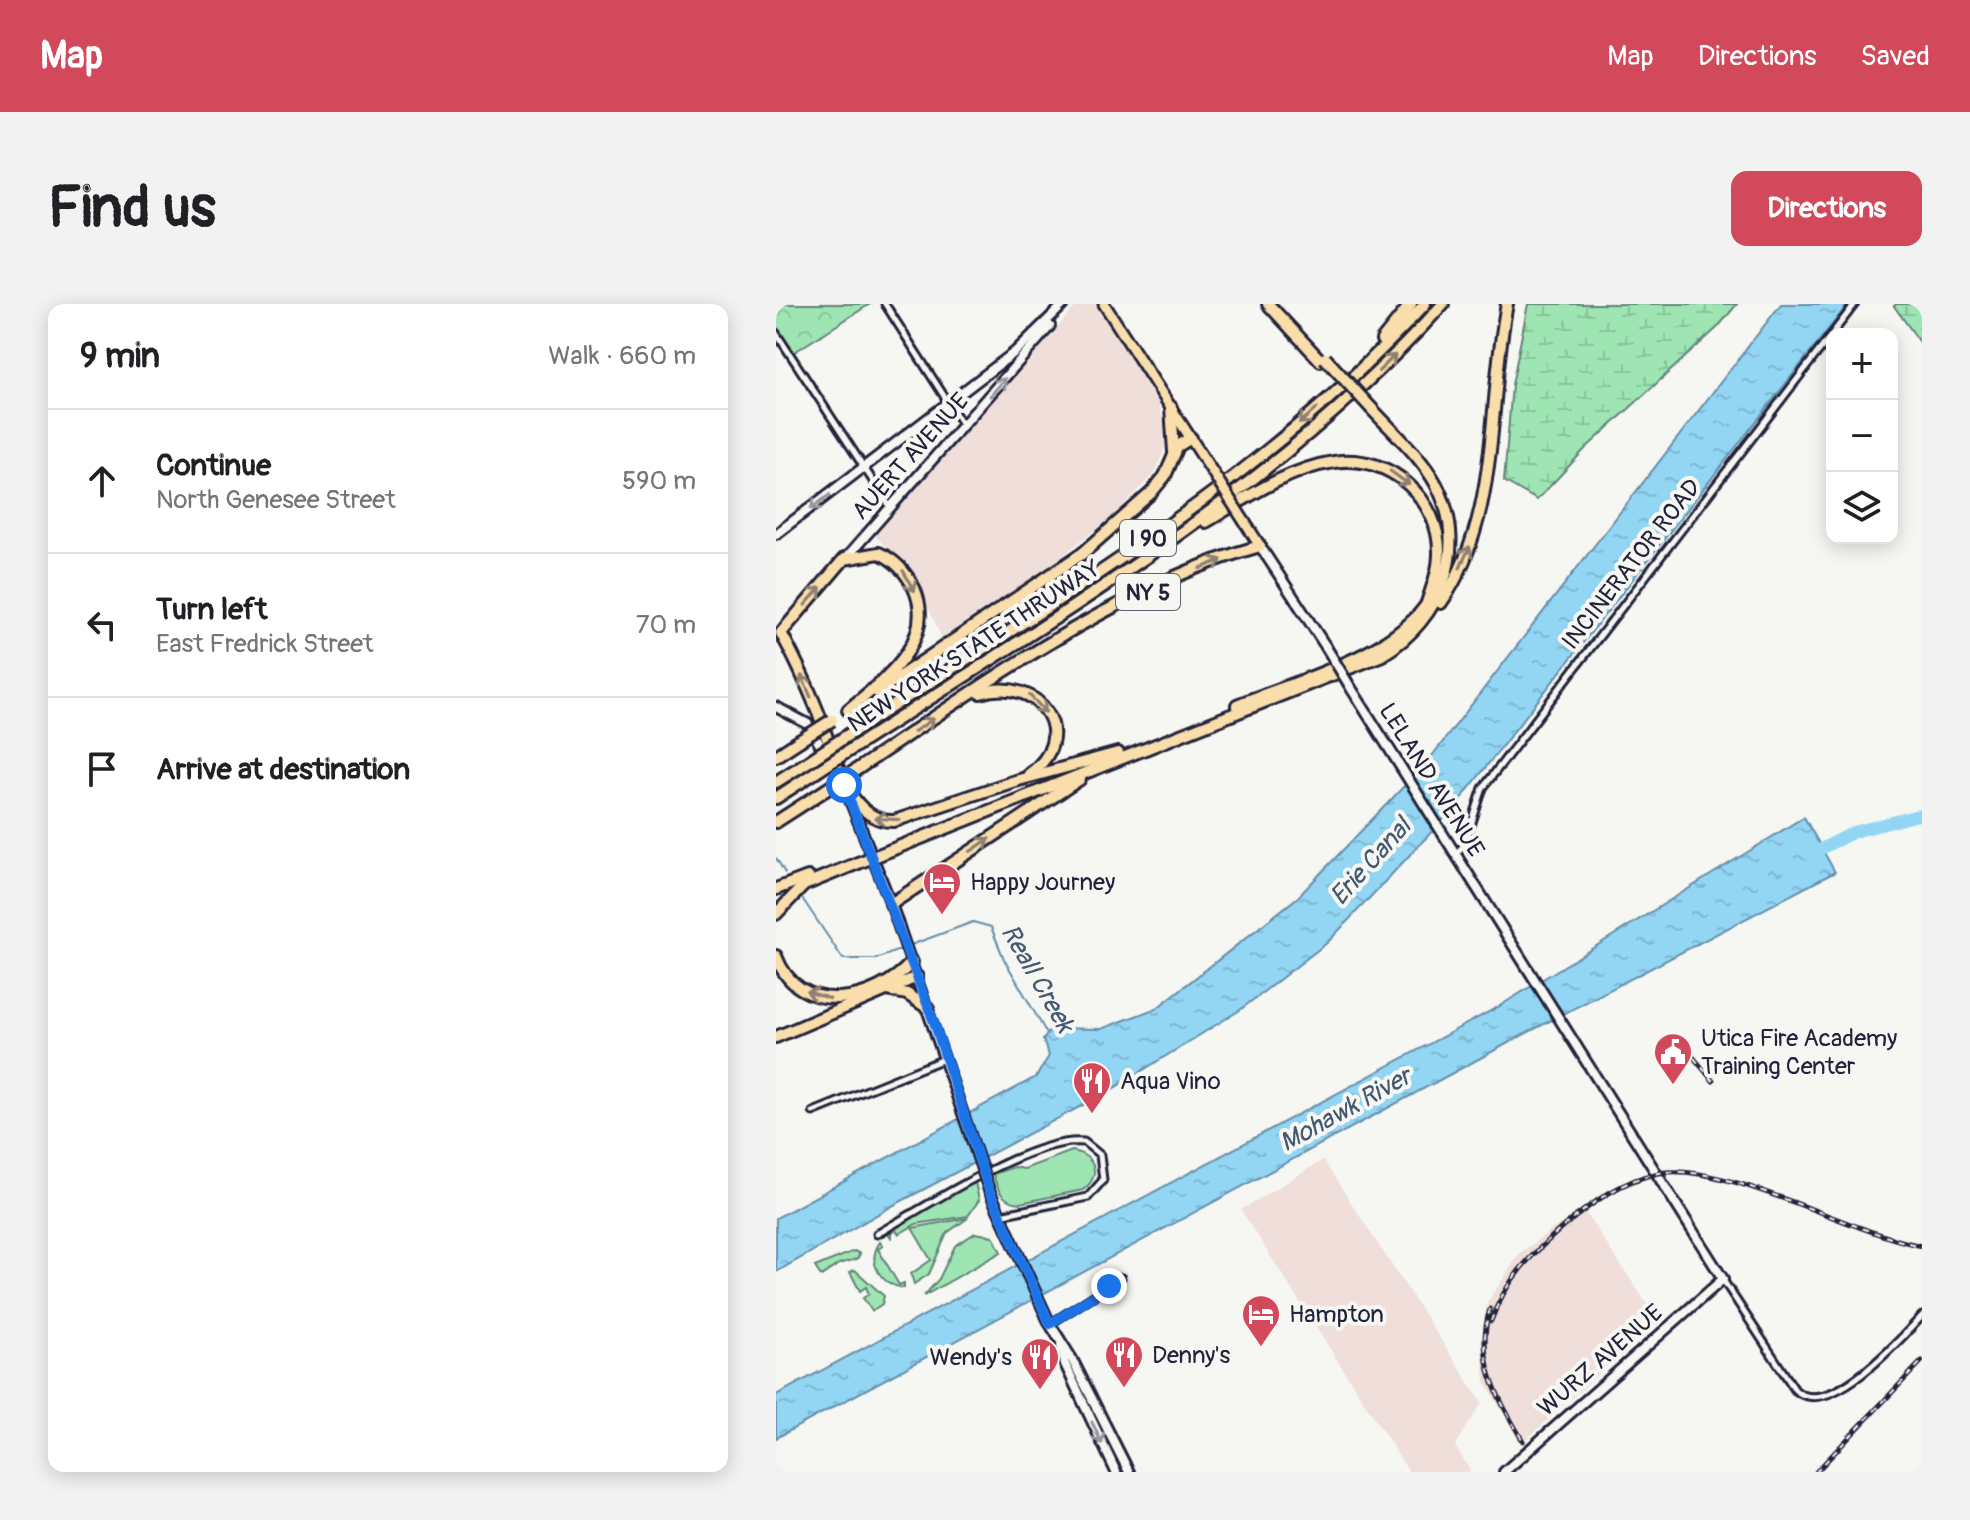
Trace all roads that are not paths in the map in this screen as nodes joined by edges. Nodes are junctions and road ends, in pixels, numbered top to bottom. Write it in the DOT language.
graph roads {
  1 [pos="885,304"];
  2 [pos="1066,304"];
  3 [pos="1104,304"];
  4 [pos="1268,304"];
  5 [pos="1274,304"];
  6 [pos="1411,304"];
  7 [pos="1425,304"];
  8 [pos="1443,304"];
  9 [pos="1507,304"];
  10 [pos="1855,304"];
  11 [pos="776,333"];
  12 [pos="1323,360"];
  13 [pos="1353,376"];
  14 [pos="949,404"];
  15 [pos="1171,407"];
  16 [pos="1369,409"];
  17 [pos="963,425"];
  18 [pos="1191,438"];
  19 [pos="1173,454"];
  20 [pos="864,469"];
  21 [pos="891,508"];
  22 [pos="776,534"];
  23 [pos="1260,546"];
  24 [pos="1153,553"];
  25 [pos="844,559"];
  26 [pos="1425,607"];
  27 [pos="1423,622"];
  28 [pos="778,632"];
  29 [pos="967,698"];
  30 [pos="776,707"];
  31 [pos="848,710"];
  32 [pos="1120,753"];
  33 [pos="776,756"];
  34 [pos="1106,764"];
  35 [pos="1015,781"];
  36 [pos="776,782"];
  37 [pos="846,790"];
  38 [pos="776,798"];
  39 [pos="776,822"];
  40 [pos="889,848"];
  41 [pos="1455,855"];
  42 [pos="856,861"];
  43 [pos="776,889"];
  44 [pos="891,904"];
  45 [pos="776,914"];
  46 [pos="776,956"];
  47 [pos="911,958"];
  48 [pos="917,977"];
  49 [pos="885,991"];
  50 [pos="928,1008"];
  51 [pos="776,1037"];
  52 [pos="945,1059"];
  53 [pos="813,1112"];
  54 [pos="999,1215"];
  55 [pos="877,1234"];
  56 [pos="1121,1278"];
  57 [pos="1723,1279"];
  58 [pos="1922,1316"];
  59 [pos="1050,1324"];
  60 [pos="1059,1342"];
  61 [pos="1116,1472"];
  62 [pos="1129,1472"];
  63 [pos="1504,1472"];
  1 -- 14 [label="street"];
  2 -- 14 [label="main road"];
  17 -- 2 [label="main road, AUERT AVENUE, one-way"];
  3 -- 15 [label="main road, LELAND AVENUE"];
  4 -- 12 [label="highway"];
  5 -- 12 [label="highway"];
  6 -- 13 [label="highway"];
  7 -- 13 [label="highway, NEW YORK STATE THRUWAY / I 90"];
  24 -- 8 [label="highway, NEW YORK STATE THRUWAY / I 90, one-way"];
  27 -- 9 [label="highway, one-way"];
  10 -- 41 [label="street, INCINERATOR ROAD"];
  11 -- 20 [label="street"];
  12 -- 16 [label="highway, bridge"];
  13 -- 36 [label="highway, NEW YORK STATE THRUWAY / I 90, one-way, bridge"];
  14 -- 17 [label="street"];
  14 -- 20 [label="main road"];
  15 -- 18 [label="main road, LELAND AVENUE"];
  15 -- 19 [label="highway"];
  16 -- 26 [label="highway"];
  16 -- 27 [label="highway"];
  17 -- 21 [label="main road, AUERT AVENUE"];
  18 -- 19 [label="highway"];
  18 -- 23 [label="main road, LELAND AVENUE, bridge"];
  19 -- 31 [label="highway"];
  20 -- 21 [label="street"];
  20 -- 22 [label="main road, one-way"];
  21 -- 25 [label="main road, AUERT AVENUE"];
  29 -- 23 [label="highway, NY 5, one-way"];
  23 -- 41 [label="main road, LELAND AVENUE, bridge"];
  24 -- 26 [label="highway, one-way"];
  24 -- 38 [label="highway, NEW YORK STATE THRUWAY / I 90, bridge"];
  28 -- 25 [label="highway, AUERT AVENUE, one-way"];
  25 -- 31 [label="highway, one-way"];
  26 -- 32 [label="highway"];
  27 -- 34 [label="highway"];
  37 -- 28 [label="highway, one-way"];
  29 -- 35 [label="highway, one-way"];
  39 -- 29 [label="highway, NY 5, one-way, bridge"];
  30 -- 37 [label="main road"];
  31 -- 33 [label="highway, bridge"];
  32 -- 35 [label="highway"];
  32 -- 40 [label="highway"];
  34 -- 40 [label="highway"];
  44 -- 34 [label="highway, one-way"];
  35 -- 37 [label="highway, one-way"];
  37 -- 44 [label="main road"];
  40 -- 42 [label="highway, bridge"];
  41 -- 57 [label="main road, LELAND AVENUE"];
  42 -- 43 [label="highway"];
  42 -- 45 [label="highway"];
  44 -- 47 [label="main road"];
  47 -- 46 [label="highway, one-way"];
  47 -- 48 [label="main road"];
  48 -- 49 [label="highway"];
  48 -- 50 [label="main road"];
  49 -- 50 [label="highway"];
  49 -- 51 [label="highway"];
  50 -- 52 [label="main road"];
  52 -- 53 [label="street"];
  52 -- 54 [label="main road, bridge"];
  54 -- 55 [label="street"];
  54 -- 59 [label="main road"];
  56 -- 59 [label="street"];
  57 -- 58 [label="street"];
  57 -- 63 [label="main road, WURZ AVENUE"];
  59 -- 60 [label="main road"];
  60 -- 61 [label="main road, one-way"];
  60 -- 62 [label="main road"];
}
